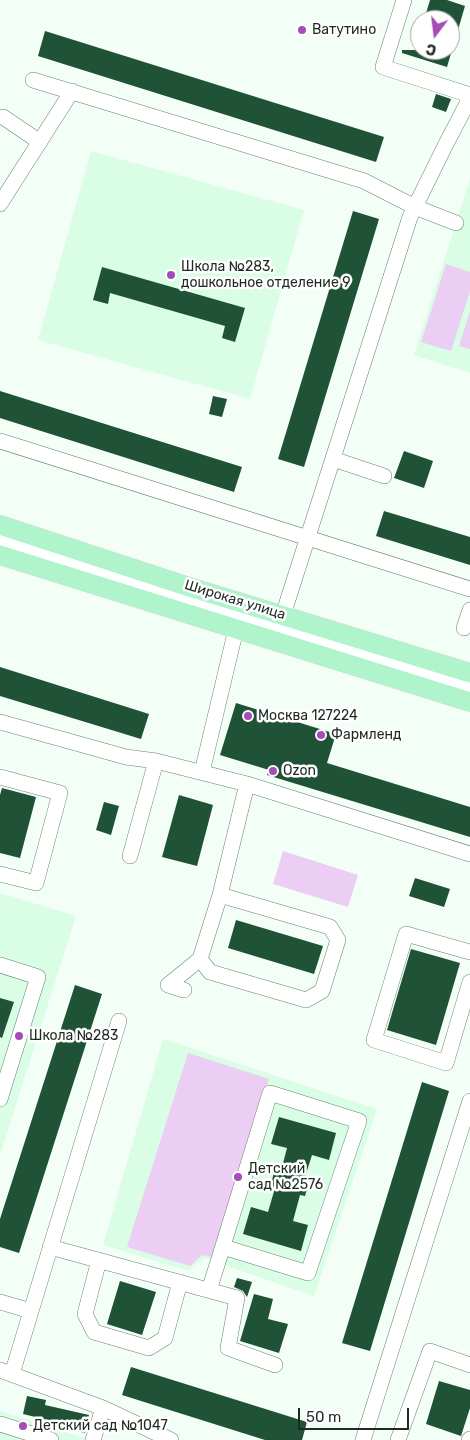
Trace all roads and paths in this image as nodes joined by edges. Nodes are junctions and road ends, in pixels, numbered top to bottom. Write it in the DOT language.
graph roads {
  1 [pos="404,0"];
  2 [pos="33,80"];
  3 [pos="72,91"];
  4 [pos="470,96"];
  5 [pos="3,117"];
  6 [pos="40,142"];
  7 [pos="0,204"];
  8 [pos="415,207"];
  9 [pos="456,222"];
  10 [pos="0,442"];
  11 [pos="333,459"];
  12 [pos="384,476"];
  13 [pos="0,525"];
  14 [pos="308,538"];
  15 [pos="0,540"];
  16 [pos="46,540"];
  17 [pos="29,549"];
  18 [pos="0,555"];
  19 [pos="38,566"];
  20 [pos="470,588"];
  21 [pos="470,610"];
  22 [pos="283,615"];
  23 [pos="464,628"];
  24 [pos="236,629"];
  25 [pos="408,660"];
  26 [pos="470,674"];
  27 [pos="395,678"];
  28 [pos="470,686"];
  29 [pos="470,702"];
  30 [pos="0,723"];
  31 [pos="156,761"];
  32 [pos="202,772"];
  33 [pos="0,776"];
  34 [pos="247,784"];
  35 [pos="470,854"];
  36 [pos="130,856"];
  37 [pos="0,874"];
  38 [pos="220,896"];
  39 [pos="470,952"];
  40 [pos="200,959"];
  41 [pos="0,965"];
  42 [pos="470,982"];
  43 [pos="184,990"];
  44 [pos="119,1021"];
  45 [pos="0,1099"];
  46 [pos="470,1101"];
  47 [pos="222,1246"];
  48 [pos="50,1247"];
  49 [pos="99,1260"];
  50 [pos="180,1282"];
  51 [pos="209,1290"];
  52 [pos="0,1302"];
  53 [pos="31,1311"];
  54 [pos="275,1365"];
  55 [pos="470,1365"];
  56 [pos="6,1372"];
  57 [pos="103,1408"];
  58 [pos="0,1424"];
  59 [pos="51,1440"];
  60 [pos="93,1440"];
  61 [pos="171,1440"];
  62 [pos="363,1440"];
  63 [pos="398,1440"];
  1 -- 4 [label="street"];
  2 -- 3 [label="street"];
  3 -- 6 [label="street"];
  3 -- 8 [label="street"];
  4 -- 8 [label="street"];
  5 -- 6 [label="street"];
  6 -- 7 [label="street"];
  8 -- 9 [label="street"];
  8 -- 11 [label="street"];
  10 -- 14 [label="street"];
  11 -- 12 [label="street"];
  11 -- 14 [label="street"];
  13 -- 16 [label="main road, Широкая улица"];
  14 -- 20 [label="street"];
  14 -- 22 [label="street"];
  15 -- 17 [label="street, Широкая улица"];
  16 -- 17 [label="street"];
  16 -- 22 [label="main road, Широкая улица"];
  17 -- 19 [label="street"];
  17 -- 25 [label="street, Широкая улица"];
  18 -- 19 [label="main road, Широкая улица"];
  19 -- 24 [label="main road, Широкая улица"];
  21 -- 23 [label="street"];
  22 -- 25 [label="main road, Широкая улица"];
  24 -- 27 [label="main road, Широкая улица"];
  24 -- 32 [label="street"];
  25 -- 26 [label="main road, Широкая улица"];
  25 -- 27 [label="main road"];
  25 -- 28 [label="street, Широкая улица"];
  27 -- 29 [label="main road, Широкая улица"];
  30 -- 31 [label="street"];
  31 -- 32 [label="street"];
  31 -- 36 [label="street"];
  32 -- 34 [label="street"];
  33 -- 37 [label="street"];
  34 -- 35 [label="street"];
  34 -- 38 [label="street"];
  38 -- 40 [label="street"];
  38 -- 40 [label="street"];
  39 -- 42 [label="street"];
  40 -- 43 [label="street"];
  41 -- 45 [label="street"];
  44 -- 48 [label="street"];
  46 -- 62 [label="street"];
  47 -- 47 [label="street"];
  47 -- 51 [label="street"];
  48 -- 49 [label="street"];
  48 -- 53 [label="street"];
  49 -- 50 [label="street"];
  49 -- 50 [label="street"];
  50 -- 51 [label="street"];
  51 -- 54 [label="street"];
  52 -- 53 [label="street"];
  53 -- 56 [label="street"];
  55 -- 63 [label="street"];
  56 -- 57 [label="street"];
  57 -- 60 [label="street"];
  57 -- 61 [label="street"];
  58 -- 59 [label="street"];
}
